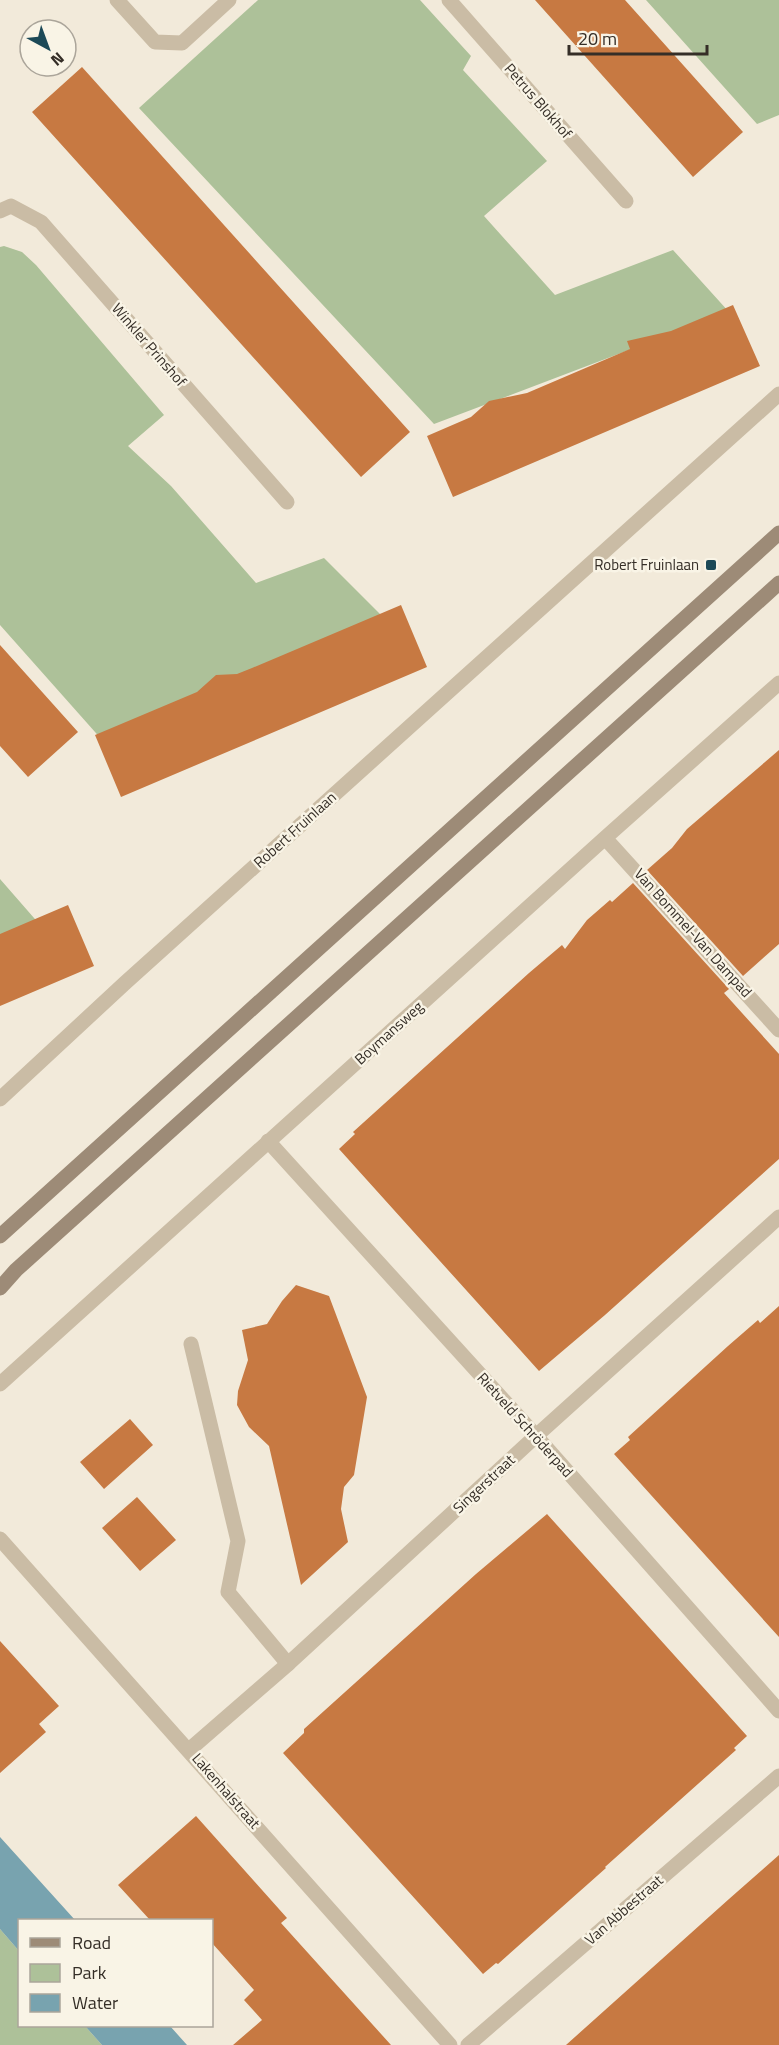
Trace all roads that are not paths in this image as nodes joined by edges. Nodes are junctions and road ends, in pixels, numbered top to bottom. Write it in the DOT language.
graph roads {
  1 [pos="117,0"];
  2 [pos="229,0"];
  3 [pos="449,0"];
  4 [pos="626,201"];
  5 [pos="0,211"];
  6 [pos="779,394"];
  7 [pos="287,502"];
  8 [pos="779,532"];
  9 [pos="779,583"];
  10 [pos="779,684"];
  11 [pos="605,838"];
  12 [pos="779,1030"];
  13 [pos="0,1099"];
  14 [pos="268,1141"];
  15 [pos="779,1217"];
  16 [pos="0,1236"];
  17 [pos="0,1288"];
  18 [pos="191,1344"];
  19 [pos="0,1384"];
  20 [pos="536,1436"];
  21 [pos="0,1539"];
  22 [pos="288,1664"];
  23 [pos="779,1711"];
  24 [pos="189,1750"];
  25 [pos="779,1776"];
  26 [pos="450,2045"];
  27 [pos="468,2045"];
  1 -- 2 [label="street"];
  3 -- 4 [label="street, Petrus Blokhof"];
  5 -- 7 [label="street, Winkler Prinshof"];
  6 -- 13 [label="street, Robert Fruinlaan"];
  8 -- 16 [label="street"];
  9 -- 17 [label="street"];
  10 -- 11 [label="street, Boymansweg"];
  11 -- 12 [label="street, Van Bommel-Van Dampad"];
  11 -- 14 [label="street, Boymansweg"];
  14 -- 19 [label="street, Boymansweg"];
  14 -- 20 [label="street, Rietveld Schröderpad"];
  15 -- 20 [label="street, Singerstraat"];
  18 -- 22 [label="street"];
  20 -- 22 [label="street, Singerstraat"];
  20 -- 23 [label="street, Rietveld Schröderpad"];
  21 -- 24 [label="street, Lakenhalstraat"];
  22 -- 24 [label="street, Singerstraat"];
  24 -- 26 [label="street, Lakenhalstraat"];
  25 -- 27 [label="street, Van Abbestraat"];
}
